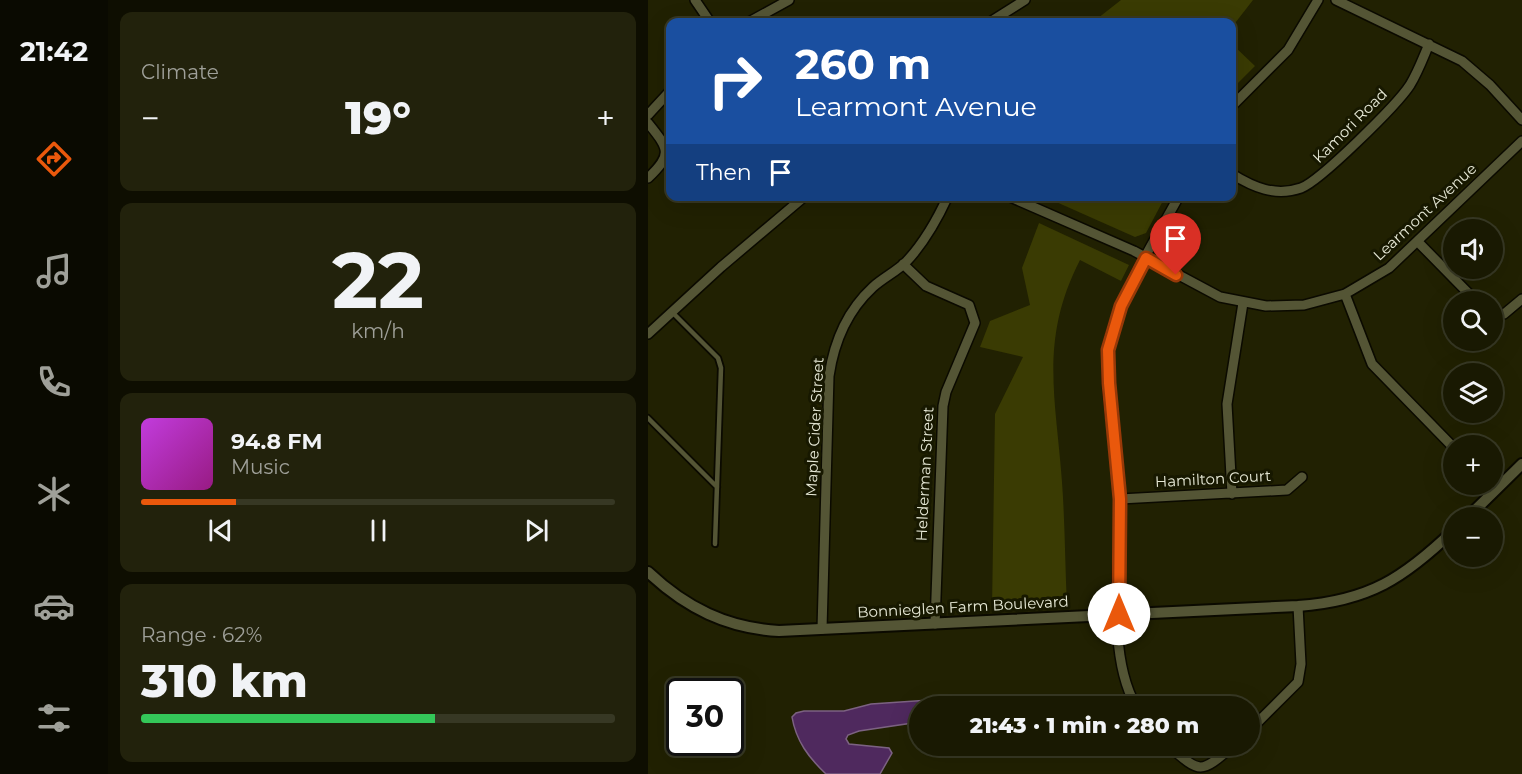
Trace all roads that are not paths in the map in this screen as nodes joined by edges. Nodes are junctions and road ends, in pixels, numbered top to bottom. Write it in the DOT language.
graph roads {
  1 [pos="695,0"];
  2 [pos="789,0"];
  3 [pos="1025,0"];
  4 [pos="1318,0"];
  5 [pos="1336,0"];
  6 [pos="707,18"];
  7 [pos="756,18"];
  8 [pos="996,18"];
  9 [pos="1429,44"];
  10 [pos="666,95"];
  11 [pos="1236,102"];
  12 [pos="648,115"];
  13 [pos="1522,120"];
  14 [pos="648,123"];
  15 [pos="1522,141"];
  16 [pos="1236,176"];
  17 [pos="648,178"];
  18 [pos="799,201"];
  19 [pos="945,201"];
  20 [pos="1020,201"];
  21 [pos="1176,201"];
  22 [pos="1418,242"];
  23 [pos="1146,258"];
  24 [pos="903,264"];
  25 [pos="1466,291"];
  26 [pos="1345,294"];
  27 [pos="1522,299"];
  28 [pos="1243,303"];
  29 [pos="671,311"];
  30 [pos="1503,314"];
  31 [pos="648,334"];
  32 [pos="648,418"];
  33 [pos="1443,437"];
  34 [pos="1522,464"];
  35 [pos="1302,477"];
  36 [pos="1503,479"];
  37 [pos="717,487"];
  38 [pos="1232,494"];
  39 [pos="1486,495"];
  40 [pos="1120,499"];
  41 [pos="1476,507"];
  42 [pos="1443,540"];
  43 [pos="715,544"];
  44 [pos="648,572"];
  45 [pos="1298,606"];
  46 [pos="1119,614"];
  47 [pos="935,624"];
  48 [pos="822,629"];
  49 [pos="1132,696"];
  50 [pos="1260,720"];
  51 [pos="1179,756"];
  52 [pos="1222,756"];
  1 -- 6 [label="street"];
  2 -- 7 [label="street"];
  3 -- 8 [label="street"];
  4 -- 11 [label="street"];
  5 -- 9 [label="street"];
  9 -- 13 [label="street"];
  9 -- 16 [label="street, Kamori Road"];
  10 -- 12 [label="street"];
  14 -- 17 [label="street"];
  15 -- 22 [label="street, Learmont Avenue"];
  18 -- 29 [label="street"];
  19 -- 24 [label="street, Maple Cider Street"];
  20 -- 23 [label="street, Learmont Avenue"];
  21 -- 23 [label="street"];
  22 -- 25 [label="street"];
  22 -- 26 [label="street, Learmont Avenue"];
  23 -- 28 [label="street, Learmont Avenue"];
  23 -- 40 [label="street"];
  24 -- 47 [label="street, Helderman Street"];
  24 -- 48 [label="street, Maple Cider Street"];
  26 -- 28 [label="street, Learmont Avenue"];
  26 -- 33 [label="street"];
  27 -- 30 [label="street"];
  28 -- 38 [label="street"];
  29 -- 31 [label="street"];
  29 -- 37 [label="lane"];
  32 -- 37 [label="lane"];
  34 -- 36 [label="street"];
  35 -- 38 [label="street, Hamilton Court"];
  37 -- 43 [label="lane"];
  38 -- 40 [label="street, Hamilton Court"];
  39 -- 41 [label="street"];
  40 -- 46 [label="street"];
  42 -- 45 [label="street, Bonnieglen Farm Boulevard"];
  44 -- 48 [label="street, Bonnieglen Farm Boulevard"];
  45 -- 46 [label="street, Bonnieglen Farm Boulevard"];
  45 -- 50 [label="street"];
  46 -- 47 [label="street, Bonnieglen Farm Boulevard"];
  46 -- 49 [label="street"];
  47 -- 48 [label="street, Bonnieglen Farm Boulevard"];
  51 -- 52 [label="street"];
}
